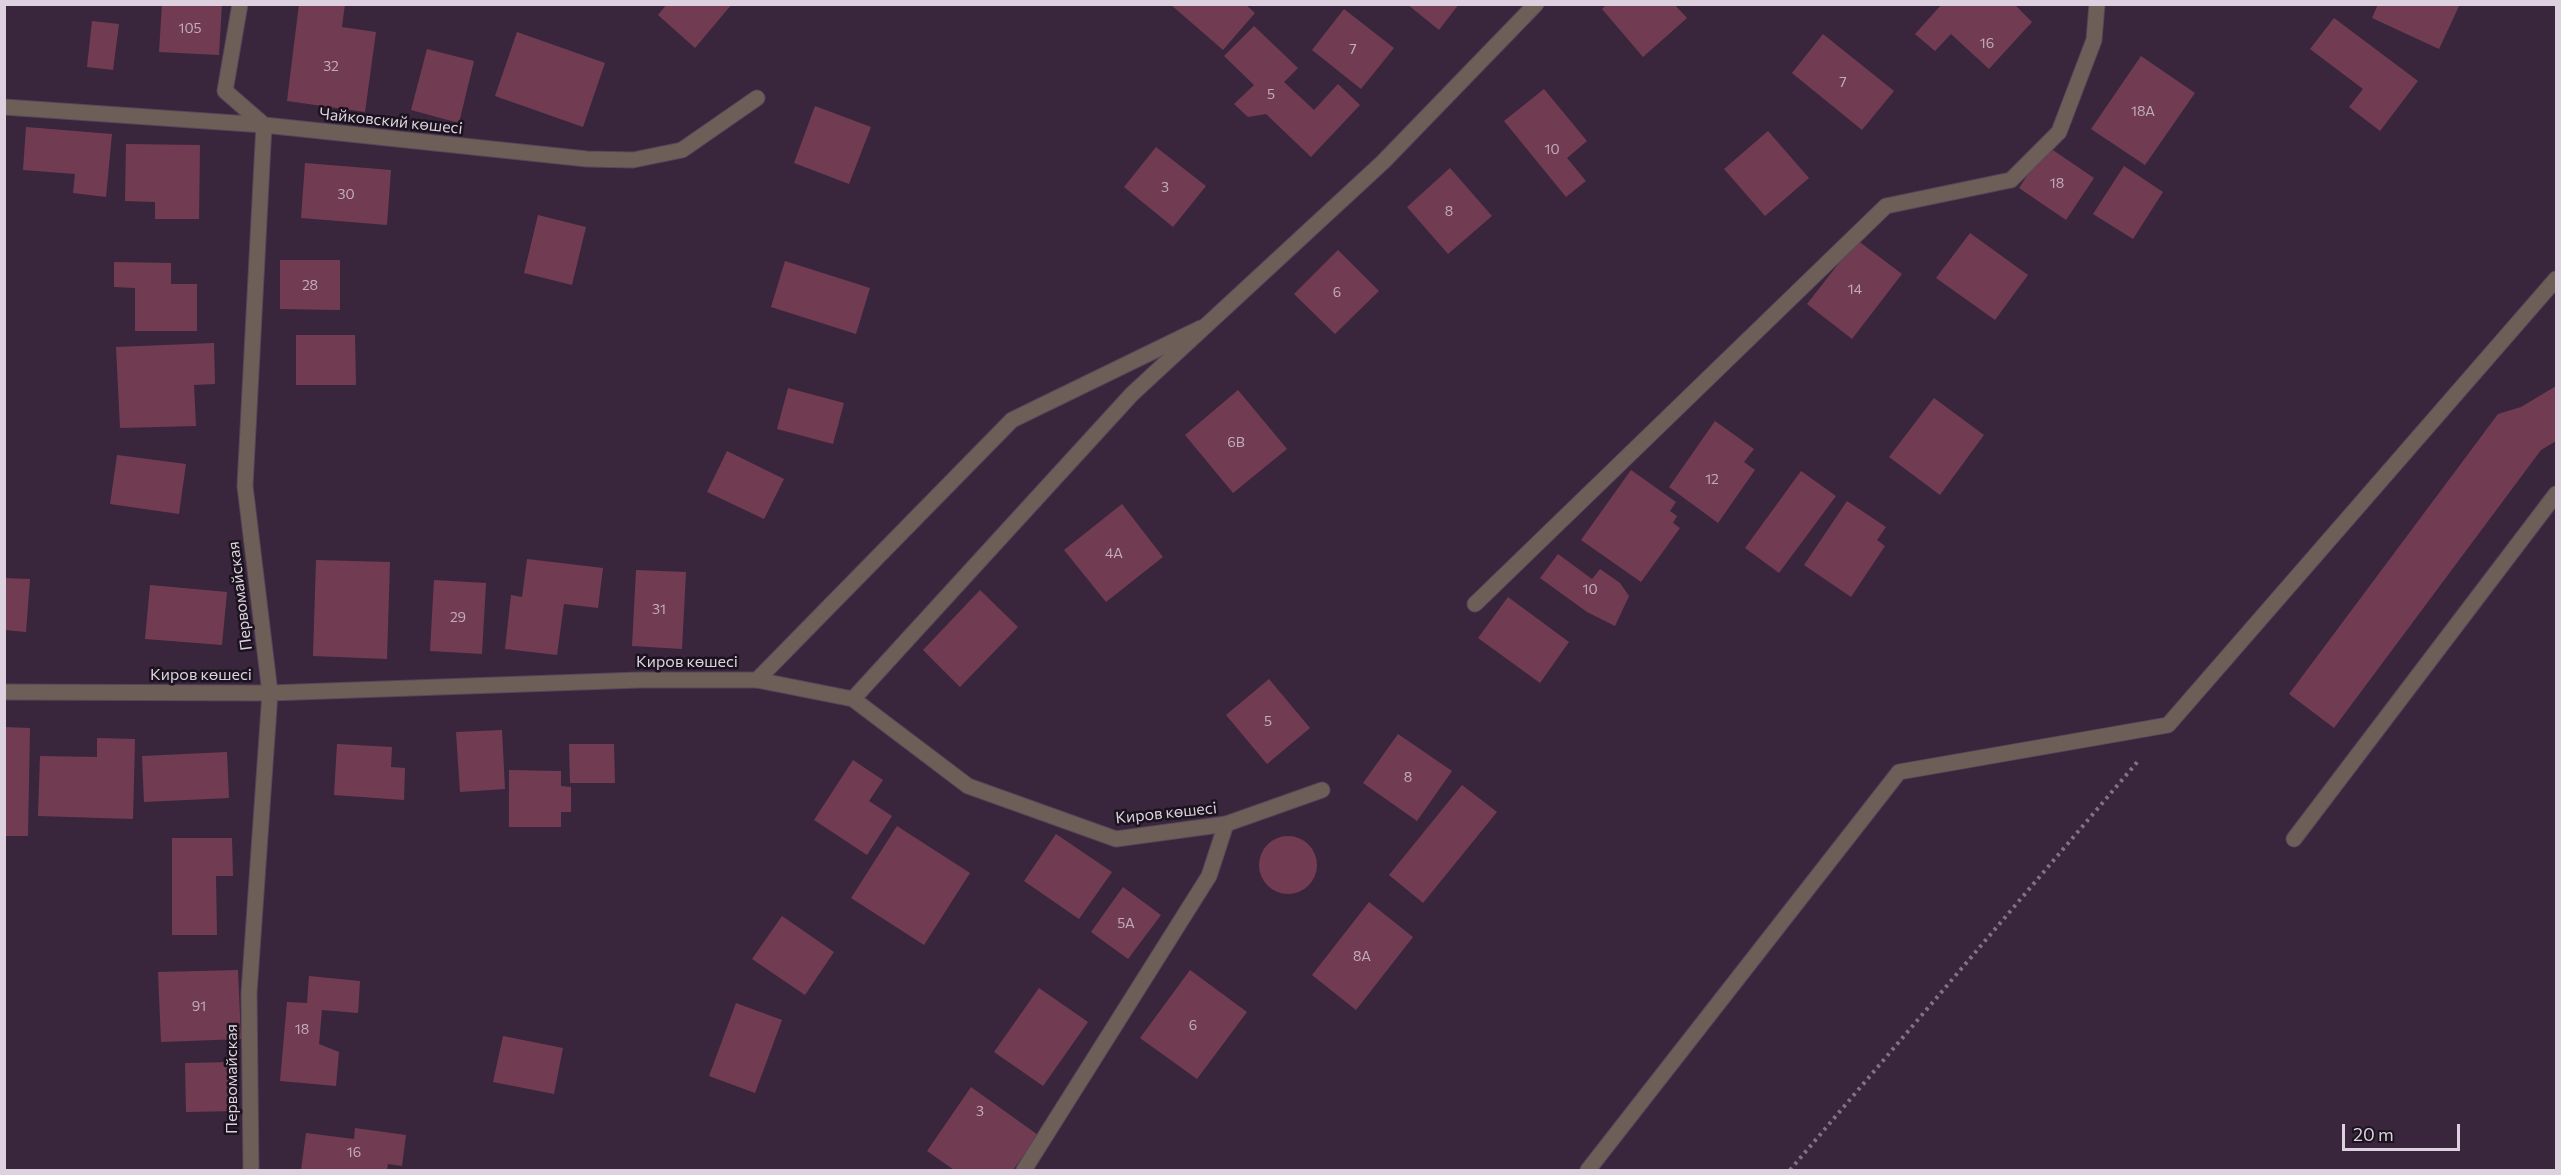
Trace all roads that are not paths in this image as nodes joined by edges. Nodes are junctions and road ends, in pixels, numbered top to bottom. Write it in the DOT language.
graph roads {
  1 [pos="240,4"];
  2 [pos="1536,4"];
  3 [pos="2097,4"];
  4 [pos="757,98"];
  5 [pos="4,107"];
  6 [pos="264,125"];
  7 [pos="2556,279"];
  8 [pos="1206,326"];
  9 [pos="2556,494"];
  10 [pos="1475,604"];
  11 [pos="757,680"];
  12 [pos="4,692"];
  13 [pos="270,693"];
  14 [pos="854,699"];
  15 [pos="1322,790"];
  16 [pos="1226,824"];
  17 [pos="2294,839"];
  18 [pos="251,1170"];
  19 [pos="1024,1170"];
  20 [pos="1588,1170"];
  1 -- 6 [label="street"];
  2 -- 8 [label="street"];
  3 -- 10 [label="street"];
  4 -- 6 [label="street, Чайковский көшесі"];
  5 -- 6 [label="street, Чайковский көшесі"];
  6 -- 13 [label="street, Первомайская"];
  7 -- 20 [label="street"];
  8 -- 11 [label="street"];
  8 -- 14 [label="street"];
  9 -- 17 [label="street"];
  11 -- 13 [label="street, Киров көшесі"];
  11 -- 14 [label="street, Киров көшесі"];
  12 -- 13 [label="street, Киров көшесі"];
  13 -- 18 [label="street, Первомайская"];
  14 -- 16 [label="street, Киров көшесі"];
  15 -- 16 [label="street, Киров көшесі"];
  16 -- 19 [label="street"];
}
